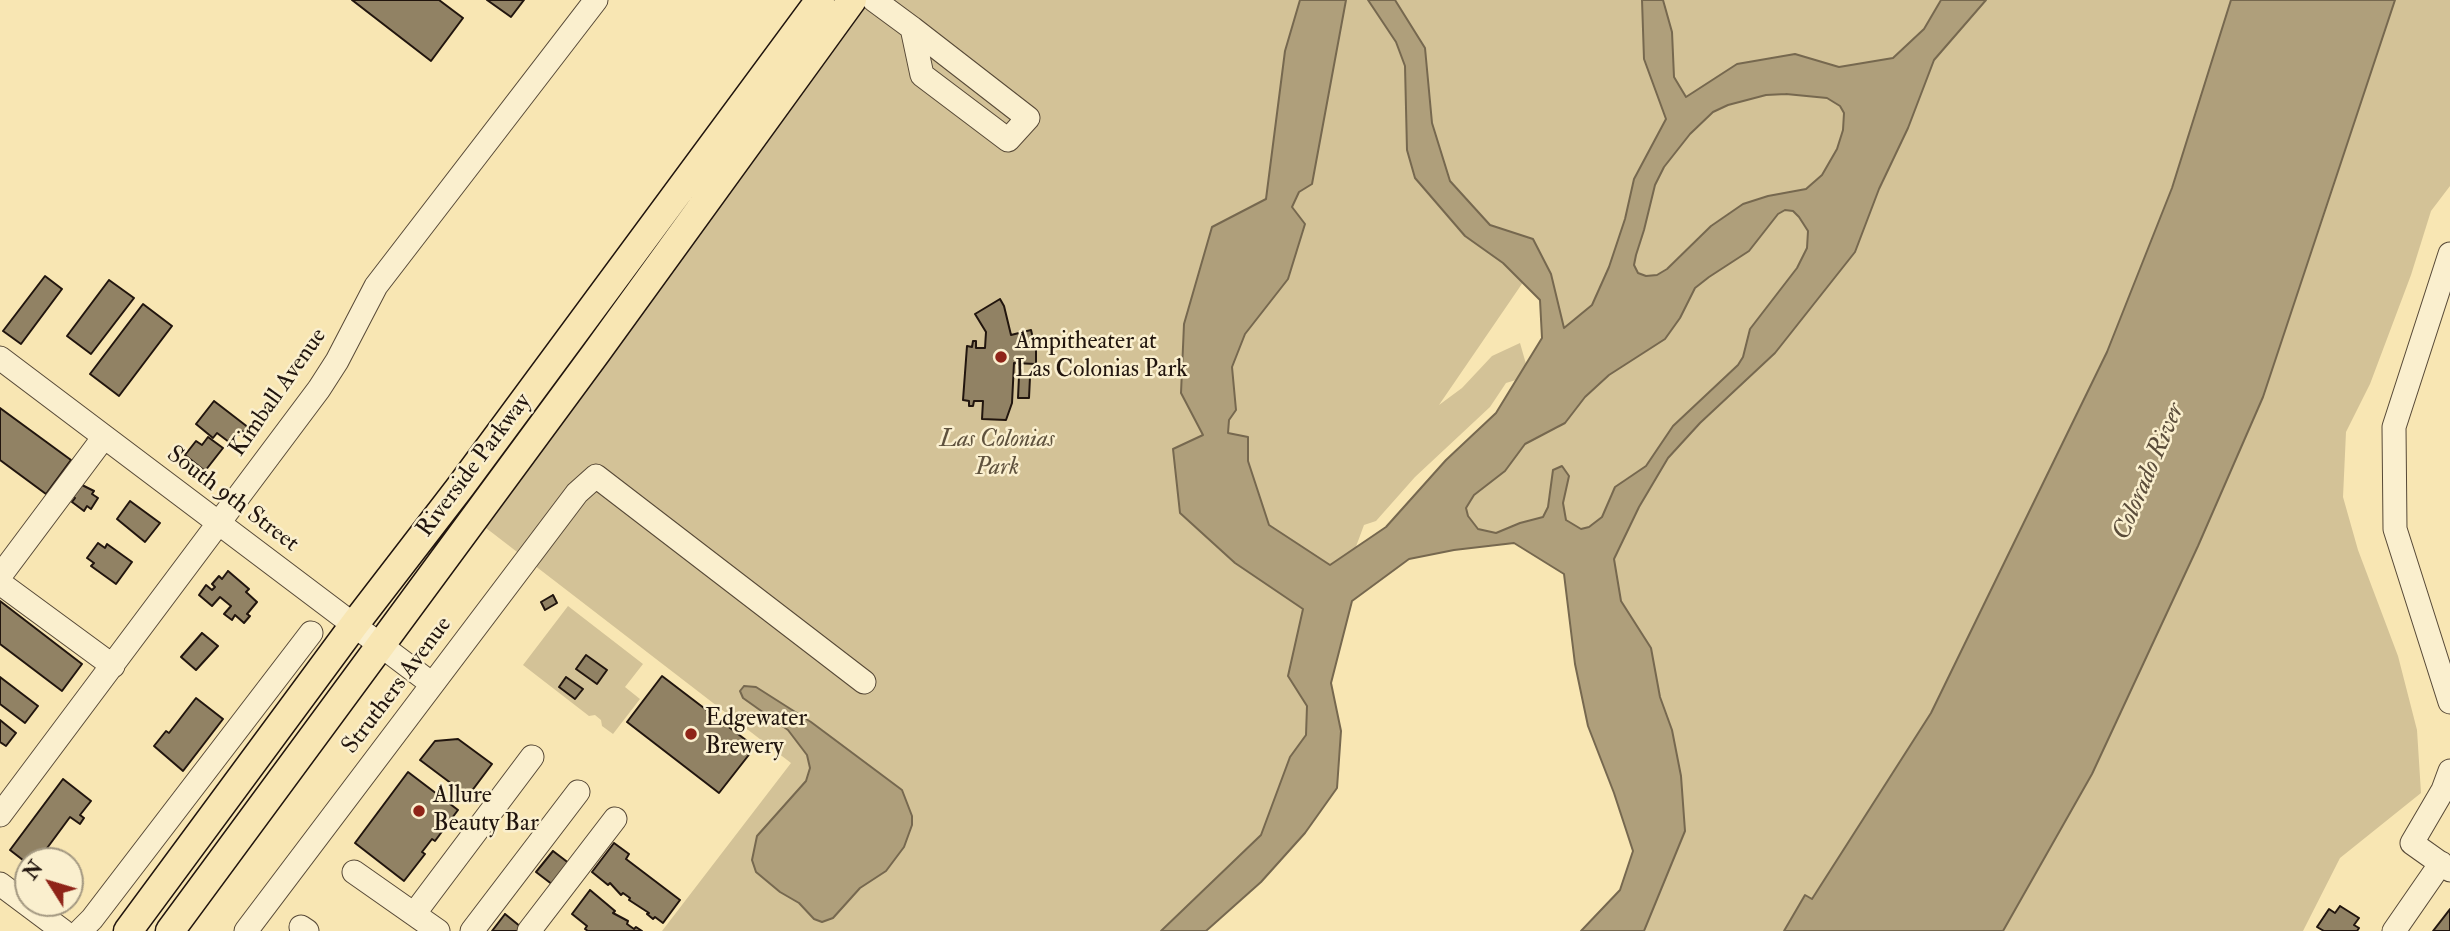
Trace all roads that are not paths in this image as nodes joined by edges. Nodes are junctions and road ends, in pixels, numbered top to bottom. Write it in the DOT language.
graph roads {
  1 [pos="596,0"];
  2 [pos="820,0"];
  3 [pos="852,0"];
  4 [pos="874,0"];
  5 [pos="912,28"];
  6 [pos="2450,254"];
  7 [pos="0,358"];
  8 [pos="104,437"];
  9 [pos="219,522"];
  10 [pos="0,576"];
  11 [pos="0,583"];
  12 [pos="354,625"];
  13 [pos="311,633"];
  14 [pos="381,645"];
  15 [pos="113,666"];
  16 [pos="864,682"];
  17 [pos="432,684"];
  18 [pos="2450,702"];
  19 [pos="532,757"];
  20 [pos="2450,771"];
  21 [pos="579,792"];
  22 [pos="0,815"];
  23 [pos="615,819"];
  24 [pos="2445,866"];
  25 [pos="354,872"];
  26 [pos="0,884"];
  27 [pos="414,914"];
  28 [pos="63,931"];
  29 [pos="80,931"];
  30 [pos="128,931"];
  31 [pos="170,931"];
  32 [pos="246,931"];
  33 [pos="438,931"];
  34 [pos="472,931"];
  35 [pos="529,931"];
  36 [pos="2394,931"];
  1 -- 9 [label="street, Kimball Avenue"];
  2 -- 12 [label="main road, Riverside Parkway"];
  3 -- 14 [label="main road, Riverside Parkway"];
  4 -- 5 [label="street"];
  5 -- 5 [label="street"];
  6 -- 18 [label="street"];
  7 -- 8 [label="street, South 9th Street"];
  8 -- 9 [label="street, South 9th Street"];
  8 -- 10 [label="street"];
  9 -- 12 [label="street, South 9th Street"];
  9 -- 15 [label="street, Kimball Avenue"];
  11 -- 15 [label="street"];
  12 -- 14 [label="street, South 9th Street"];
  12 -- 30 [label="main road, Riverside Parkway"];
  13 -- 29 [label="street"];
  14 -- 17 [label="street, South 9th Street"];
  14 -- 31 [label="main road, Riverside Parkway"];
  15 -- 22 [label="street, Kimball Avenue"];
  16 -- 17 [label="street, Struthers Avenue"];
  17 -- 32 [label="street, Struthers Avenue"];
  19 -- 27 [label="street"];
  20 -- 24 [label="street"];
  21 -- 34 [label="street"];
  23 -- 35 [label="street"];
  24 -- 36 [label="street"];
  25 -- 27 [label="street"];
  26 -- 28 [label="street"];
  27 -- 33 [label="street"];
}
